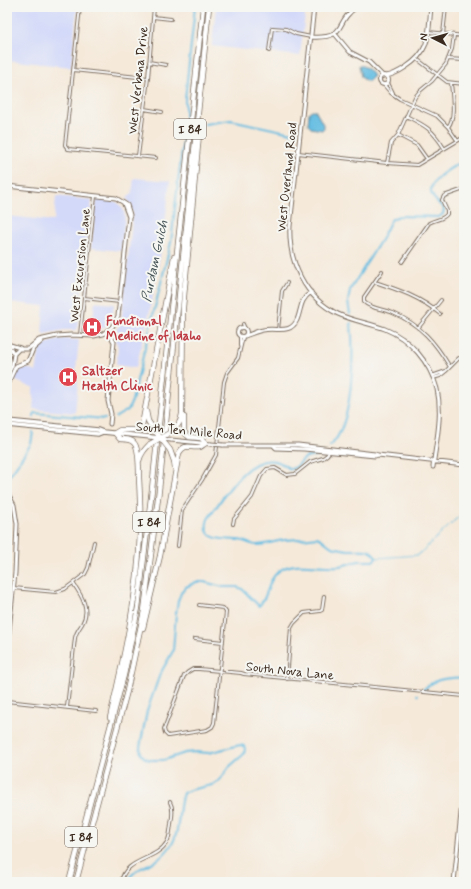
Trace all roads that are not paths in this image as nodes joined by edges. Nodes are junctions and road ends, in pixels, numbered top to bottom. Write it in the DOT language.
graph roads {
  1 [pos="80,7"];
  2 [pos="154,7"];
  3 [pos="202,7"];
  4 [pos="209,7"];
  5 [pos="314,7"];
  6 [pos="357,7"];
  7 [pos="431,7"];
  8 [pos="446,7"];
  9 [pos="153,17"];
  10 [pos="171,19"];
  11 [pos="429,32"];
  12 [pos="335,34"];
  13 [pos="443,34"];
  14 [pos="454,35"];
  15 [pos="464,36"];
  16 [pos="311,37"];
  17 [pos="269,51"];
  18 [pos="417,59"];
  19 [pos="448,59"];
  20 [pos="464,60"];
  21 [pos="149,62"];
  22 [pos="166,65"];
  23 [pos="73,70"];
  24 [pos="393,74"];
  25 [pos="437,76"];
  26 [pos="383,77"];
  27 [pos="148,78"];
  28 [pos="388,81"];
  29 [pos="451,83"];
  30 [pos="464,84"];
  31 [pos="384,85"];
  32 [pos="201,88"];
  33 [pos="392,93"];
  34 [pos="412,104"];
  35 [pos="144,109"];
  36 [pos="162,112"];
  37 [pos="406,116"];
  38 [pos="448,127"];
  39 [pos="398,135"];
  40 [pos="464,137"];
  41 [pos="457,140"];
  42 [pos="444,148"];
  43 [pos="298,153"];
  44 [pos="138,156"];
  45 [pos="156,158"];
  46 [pos="427,159"];
  47 [pos="387,163"];
  48 [pos="7,186"];
  49 [pos="464,189"];
  50 [pos="95,196"];
  51 [pos="178,246"];
  52 [pos="402,262"];
  53 [pos="382,271"];
  54 [pos="375,282"];
  55 [pos="287,283"];
  56 [pos="311,292"];
  57 [pos="84,298"];
  58 [pos="441,300"];
  59 [pos="120,302"];
  60 [pos="434,308"];
  61 [pos="440,314"];
  62 [pos="418,328"];
  63 [pos="246,330"];
  64 [pos="108,331"];
  65 [pos="278,331"];
  66 [pos="257,332"];
  67 [pos="80,336"];
  68 [pos="243,336"];
  69 [pos="42,341"];
  70 [pos="7,345"];
  71 [pos="23,349"];
  72 [pos="30,355"];
  73 [pos="14,356"];
  74 [pos="459,358"];
  75 [pos="21,364"];
  76 [pos="450,367"];
  77 [pos="7,375"];
  78 [pos="432,377"];
  79 [pos="7,385"];
  80 [pos="147,400"];
  81 [pos="183,406"];
  82 [pos="7,421"];
  83 [pos="110,424"];
  84 [pos="7,425"];
  85 [pos="103,432"];
  86 [pos="115,433"];
  87 [pos="160,438"];
  88 [pos="208,444"];
  89 [pos="327,450"];
  90 [pos="434,461"];
  91 [pos="464,465"];
  92 [pos="434,467"];
  93 [pos="139,468"];
  94 [pos="174,477"];
  95 [pos="7,492"];
  96 [pos="233,524"];
  97 [pos="94,542"];
  98 [pos="178,546"];
  99 [pos="73,583"];
  100 [pos="13,588"];
  101 [pos="324,596"];
  102 [pos="199,605"];
  103 [pos="195,639"];
  104 [pos="223,642"];
  105 [pos="138,644"];
  106 [pos="7,649"];
  107 [pos="220,671"];
  108 [pos="287,679"];
  109 [pos="464,696"];
  110 [pos="7,701"];
  111 [pos="67,707"];
  112 [pos="96,711"];
  113 [pos="464,784"];
  114 [pos="94,793"];
  115 [pos="170,802"];
  116 [pos="69,882"];
  117 [pos="76,882"];
  118 [pos="121,882"];
  119 [pos="454,882"];
  1 -- 23 [label="street"];
  2 -- 9 [label="street, West Verbena Drive"];
  3 -- 51 [label="highway, I 84"];
  4 -- 32 [label="highway, I 84"];
  5 -- 16 [label="street, West Overland Road"];
  6 -- 12 [label="street"];
  7 -- 11 [label="street"];
  8 -- 13 [label="street"];
  9 -- 10 [label="street"];
  9 -- 21 [label="street, West Verbena Drive"];
  11 -- 13 [label="street"];
  11 -- 18 [label="street"];
  12 -- 16 [label="street"];
  12 -- 26 [label="street"];
  13 -- 14 [label="street"];
  14 -- 15 [label="street"];
  14 -- 19 [label="street"];
  16 -- 17 [label="street"];
  16 -- 43 [label="street, West Overland Road"];
  18 -- 24 [label="street"];
  18 -- 25 [label="street"];
  19 -- 20 [label="street"];
  19 -- 25 [label="street"];
  21 -- 22 [label="street"];
  21 -- 27 [label="street, West Verbena Drive"];
  23 -- 27 [label="street"];
  23 -- 44 [label="street"];
  24 -- 26 [label="street"];
  24 -- 28 [label="street"];
  25 -- 29 [label="street"];
  25 -- 34 [label="street"];
  26 -- 28 [label="street"];
  26 -- 31 [label="street"];
  27 -- 35 [label="street, West Verbena Drive"];
  28 -- 31 [label="street"];
  28 -- 33 [label="street"];
  29 -- 30 [label="street"];
  29 -- 38 [label="street"];
  31 -- 33 [label="street"];
  32 -- 81 [label="highway"];
  32 -- 105 [label="highway, I 84"];
  33 -- 34 [label="street"];
  34 -- 37 [label="street"];
  34 -- 38 [label="street"];
  35 -- 36 [label="street"];
  35 -- 44 [label="street, West Verbena Drive"];
  37 -- 39 [label="street"];
  37 -- 42 [label="street"];
  38 -- 41 [label="street"];
  39 -- 46 [label="street"];
  39 -- 47 [label="street"];
  40 -- 41 [label="street"];
  41 -- 42 [label="street"];
  42 -- 46 [label="street"];
  43 -- 47 [label="street"];
  43 -- 56 [label="street, West Overland Road"];
  44 -- 45 [label="street"];
  46 -- 47 [label="street"];
  48 -- 50 [label="street"];
  49 -- 52 [label="street"];
  50 -- 57 [label="street, West Excursion Lane"];
  50 -- 59 [label="street"];
  51 -- 80 [label="highway"];
  51 -- 114 [label="highway, I 84"];
  53 -- 54 [label="street"];
  54 -- 60 [label="street"];
  54 -- 62 [label="street"];
  55 -- 65 [label="street"];
  56 -- 65 [label="street"];
  56 -- 78 [label="street, West Overland Road"];
  57 -- 59 [label="street"];
  57 -- 67 [label="street, West Excursion Lane"];
  58 -- 60 [label="street"];
  59 -- 64 [label="street"];
  60 -- 61 [label="street"];
  60 -- 62 [label="street"];
  62 -- 76 [label="street"];
  63 -- 66 [label="street"];
  63 -- 68 [label="street"];
  63 -- 68 [label="street"];
  64 -- 67 [label="street"];
  64 -- 83 [label="street"];
  65 -- 66 [label="street"];
  66 -- 68 [label="street"];
  67 -- 69 [label="street"];
  68 -- 98 [label="street"];
  69 -- 71 [label="street"];
  69 -- 72 [label="street"];
  70 -- 71 [label="street"];
  70 -- 73 [label="street"];
  71 -- 72 [label="street"];
  71 -- 73 [label="street"];
  72 -- 75 [label="street"];
  73 -- 75 [label="street"];
  73 -- 77 [label="street"];
  74 -- 76 [label="street"];
  75 -- 79 [label="street"];
  76 -- 78 [label="street"];
  78 -- 90 [label="street, West Overland Road"];
  80 -- 86 [label="highway"];
  80 -- 87 [label="highway, bridge"];
  81 -- 87 [label="highway, bridge"];
  81 -- 88 [label="highway"];
  82 -- 85 [label="main road, South Ten Mile Road"];
  84 -- 85 [label="main road, South Ten Mile Road"];
  85 -- 86 [label="main road, South Ten Mile Road"];
  86 -- 87 [label="main road, South Ten Mile Road, bridge"];
  86 -- 93 [label="highway"];
  87 -- 88 [label="street, South Ten Mile Road, bridge"];
  87 -- 93 [label="highway, bridge"];
  87 -- 94 [label="highway, bridge"];
  88 -- 89 [label="street, South Ten Mile Road, bridge"];
  88 -- 94 [label="highway"];
  89 -- 90 [label="street, South Ten Mile Road"];
  89 -- 96 [label="street"];
  90 -- 91 [label="street, South Ten Mile Road"];
  90 -- 92 [label="street, West Overland Road"];
  93 -- 114 [label="highway"];
  94 -- 105 [label="highway"];
  95 -- 100 [label="street"];
  97 -- 99 [label="street"];
  99 -- 100 [label="street"];
  99 -- 111 [label="street"];
  100 -- 106 [label="street"];
  101 -- 108 [label="street"];
  102 -- 104 [label="street"];
  103 -- 104 [label="street"];
  104 -- 107 [label="street"];
  105 -- 117 [label="highway, I 84"];
  107 -- 107 [label="street, South Nova Lane"];
  107 -- 108 [label="street, South Nova Lane"];
  108 -- 109 [label="street, South Nova Lane"];
  110 -- 111 [label="street"];
  111 -- 112 [label="street"];
  113 -- 119 [label="street"];
  114 -- 116 [label="highway, I 84"];
  115 -- 118 [label="street"];
}
